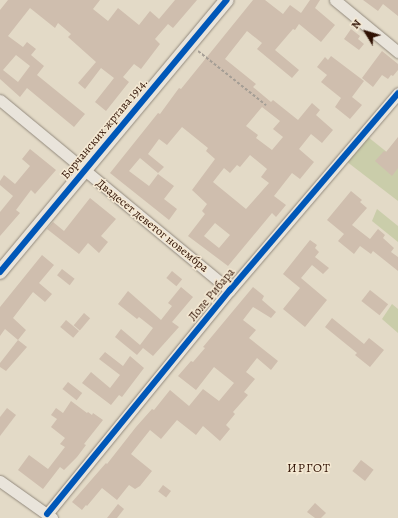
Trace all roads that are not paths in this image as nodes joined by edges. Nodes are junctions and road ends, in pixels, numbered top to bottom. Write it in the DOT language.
graph roads {
  1 [pos="227,0"];
  2 [pos="335,0"];
  3 [pos="398,52"];
  4 [pos="398,92"];
  5 [pos="0,100"];
  6 [pos="84,171"];
  7 [pos="0,272"];
  8 [pos="230,290"];
  9 [pos="0,481"];
  10 [pos="50,516"];
  1 -- 6 [label="street, Борчанских жртава 1914."];
  2 -- 3 [label="street"];
  4 -- 8 [label="street, Лоле Рибара"];
  5 -- 6 [label="street, Двадесет деветог новембра"];
  6 -- 7 [label="street, Борчанских жртава 1914."];
  6 -- 8 [label="street, Двадесет деветог новембра"];
  8 -- 10 [label="street, Лоле Рибара"];
  9 -- 10 [label="street"];
}
